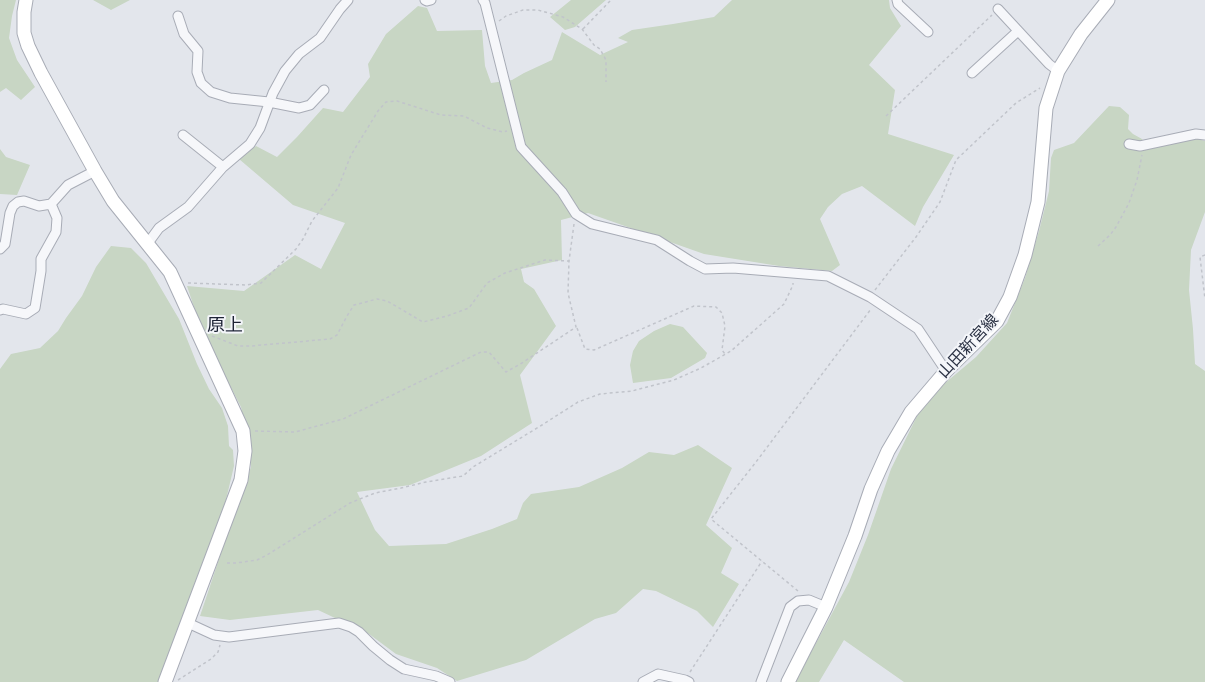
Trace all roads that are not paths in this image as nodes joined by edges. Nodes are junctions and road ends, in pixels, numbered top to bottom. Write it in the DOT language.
graph roads {
  1 [pos="26,0"];
  2 [pos="348,0"];
  3 [pos="425,0"];
  4 [pos="430,0"];
  5 [pos="483,0"];
  6 [pos="897,0"];
  7 [pos="1108,0"];
  8 [pos="998,9"];
  9 [pos="178,16"];
  10 [pos="1018,31"];
  11 [pos="928,32"];
  12 [pos="1058,71"];
  13 [pos="972,73"];
  14 [pos="324,90"];
  15 [pos="270,102"];
  16 [pos="183,135"];
  17 [pos="1205,135"];
  18 [pos="1129,144"];
  19 [pos="223,167"];
  20 [pos="95,171"];
  21 [pos="50,204"];
  22 [pos="148,243"];
  23 [pos="0,249"];
  24 [pos="0,310"];
  25 [pos="946,371"];
  26 [pos="826,608"];
  27 [pos="188,623"];
  28 [pos="687,681"];
  29 [pos="166,682"];
  30 [pos="450,682"];
  31 [pos="643,682"];
  32 [pos="761,682"];
  33 [pos="788,682"];
  1 -- 20 [label="main road"];
  2 -- 15 [label="street"];
  3 -- 4 [label="street"];
  5 -- 25 [label="street"];
  6 -- 11 [label="street"];
  7 -- 12 [label="main road, 山田新宮線"];
  8 -- 10 [label="street"];
  9 -- 15 [label="street"];
  10 -- 12 [label="street"];
  10 -- 13 [label="street"];
  12 -- 25 [label="main road, 山田新宮線"];
  14 -- 15 [label="street"];
  15 -- 19 [label="street"];
  16 -- 19 [label="street"];
  17 -- 18 [label="street"];
  19 -- 22 [label="street"];
  20 -- 21 [label="street"];
  20 -- 22 [label="main road"];
  21 -- 23 [label="street"];
  21 -- 24 [label="street"];
  22 -- 27 [label="main road"];
  25 -- 26 [label="main road, 山田新宮線"];
  26 -- 32 [label="street"];
  26 -- 33 [label="main road, 山田新宮線"];
  27 -- 29 [label="main road"];
  27 -- 30 [label="street"];
  28 -- 31 [label="street"];
}
